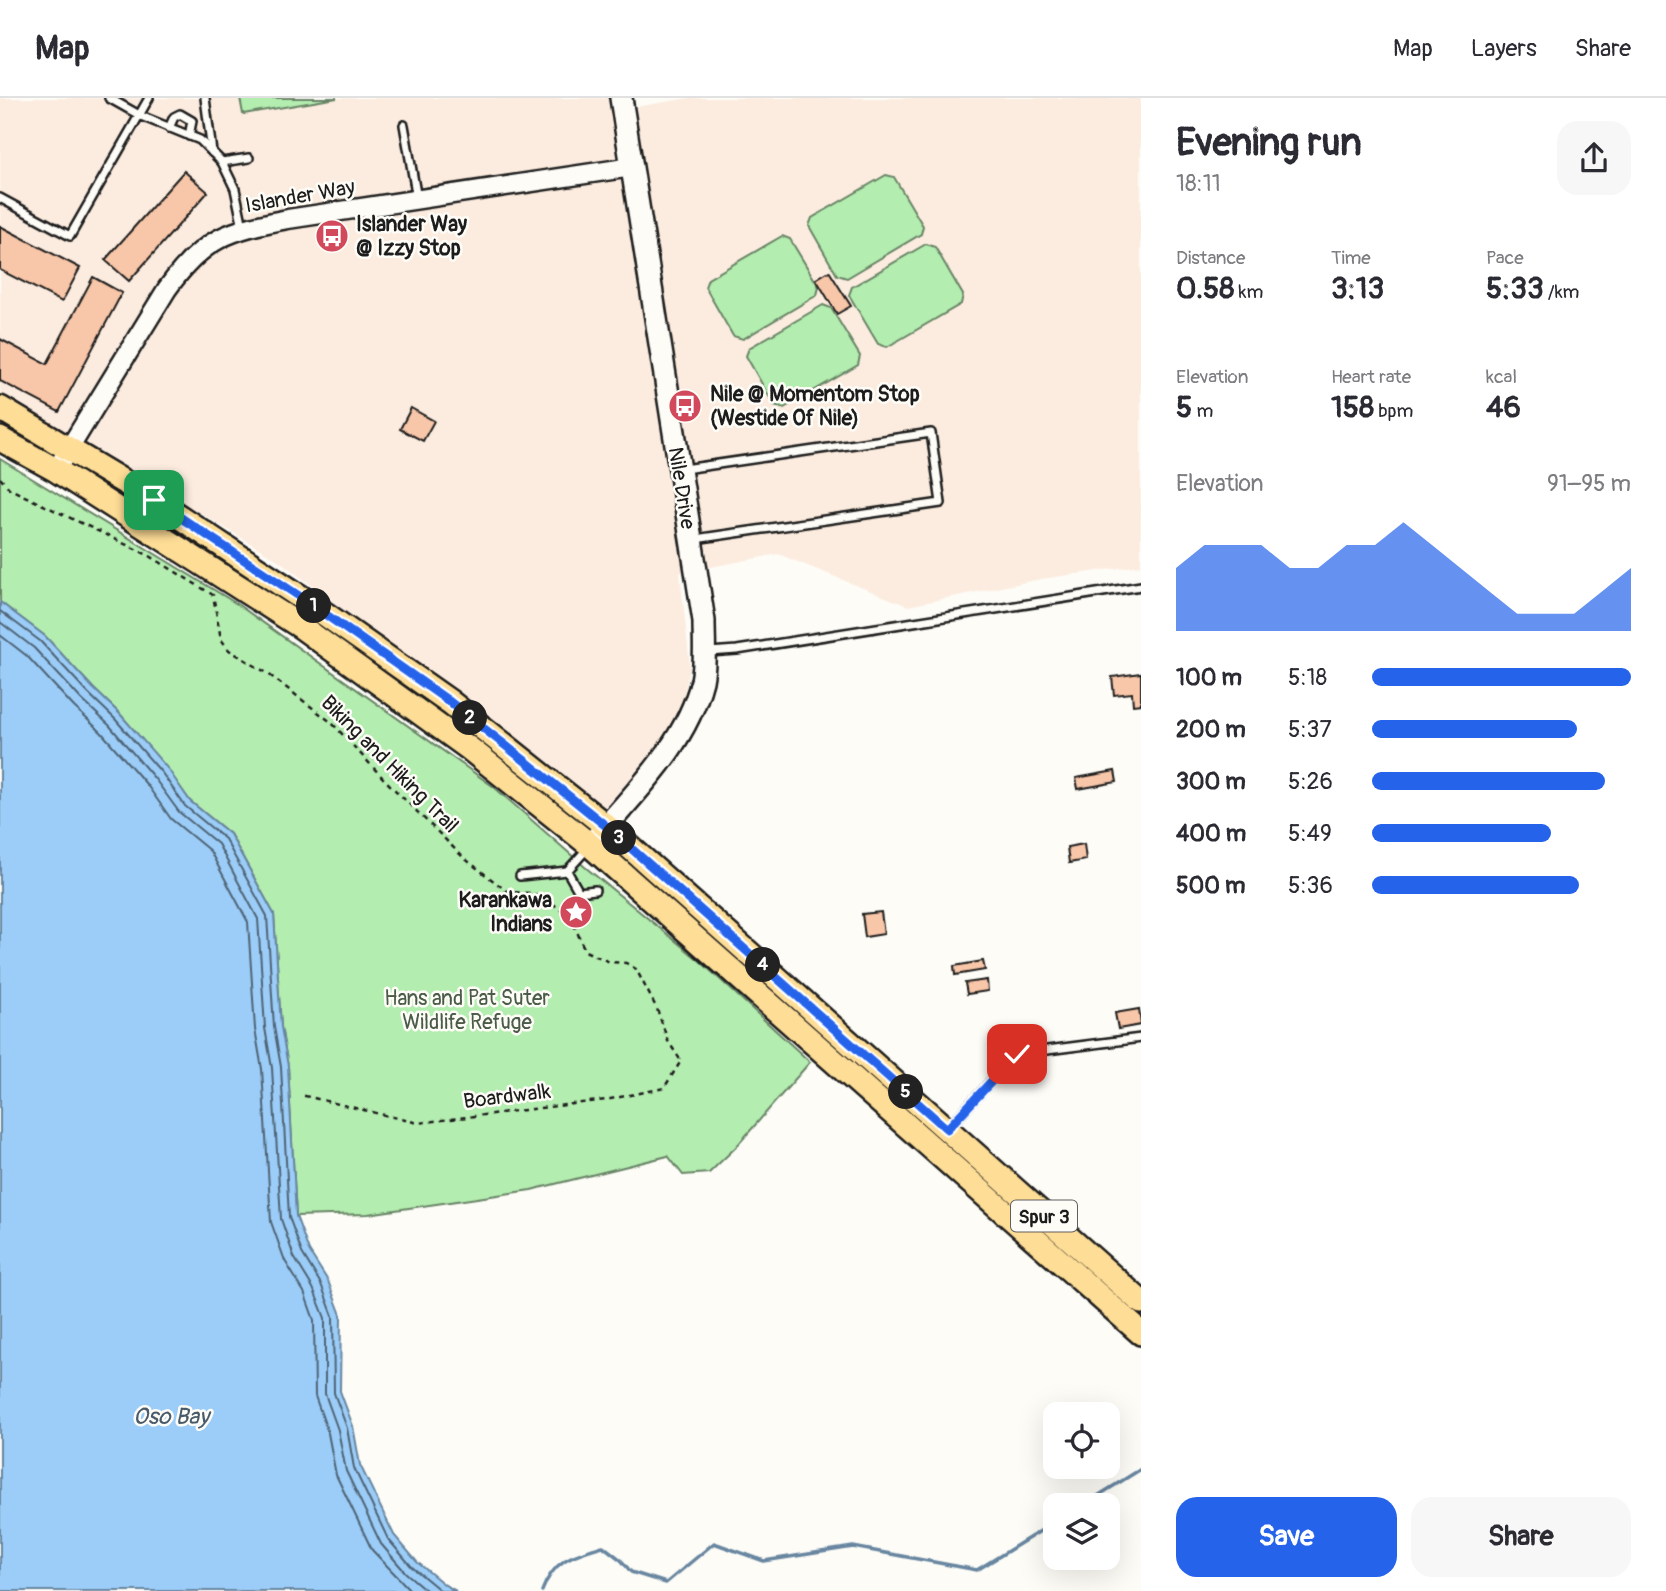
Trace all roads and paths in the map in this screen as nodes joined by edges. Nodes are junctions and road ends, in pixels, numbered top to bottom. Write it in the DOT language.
graph roads {
  1 [pos="109,98"];
  2 [pos="149,98"];
  3 [pos="205,98"];
  4 [pos="621,98"];
  5 [pos="141,116"];
  6 [pos="404,125"];
  7 [pos="169,128"];
  8 [pos="189,136"];
  9 [pos="212,153"];
  10 [pos="249,158"];
  11 [pos="222,162"];
  12 [pos="632,167"];
  13 [pos="0,198"];
  14 [pos="417,200"];
  15 [pos="243,228"];
  16 [pos="0,408"];
  17 [pos="0,439"];
  18 [pos="69,449"];
  19 [pos="56,470"];
  20 [pos="680,470"];
  21 [pos="0,478"];
  22 [pos="691,540"];
  23 [pos="1141,586"];
  24 [pos="704,653"];
  25 [pos="606,826"];
  26 [pos="590,845"];
  27 [pos="567,871"];
  28 [pos="520,876"];
  29 [pos="595,890"];
  30 [pos="1141,1038"];
  31 [pos="668,1041"];
  32 [pos="301,1095"];
  33 [pos="947,1129"];
  34 [pos="931,1146"];
  35 [pos="1141,1302"];
  36 [pos="1141,1334"];
  1 -- 5 [label="lane"];
  2 -- 5 [label="lane"];
  3 -- 9 [label="lane"];
  4 -- 12 [label="main road, Nile Drive"];
  5 -- 7 [label="lane"];
  5 -- 13 [label="lane"];
  6 -- 14 [label="lane"];
  7 -- 8 [label="lane"];
  7 -- 8 [label="lane"];
  8 -- 9 [label="lane"];
  9 -- 11 [label="lane"];
  10 -- 11 [label="lane"];
  11 -- 15 [label="lane"];
  12 -- 14 [label="street, Islander Way"];
  12 -- 20 [label="main road, Nile Drive"];
  14 -- 15 [label="street, Islander Way"];
  15 -- 18 [label="street, Islander Way"];
  16 -- 18 [label="main road, Spur 3"];
  17 -- 19 [label="main road, Spur 3"];
  18 -- 19 [label="street, Islander Way"];
  18 -- 25 [label="main road, Spur 3"];
  19 -- 26 [label="main road, Spur 3"];
  20 -- 22 [label="main road, Nile Drive"];
  20 -- 22 [label="lane"];
  21 -- 31 [label="path, Biking and Hiking Trail"];
  22 -- 24 [label="main road, Nile Drive"];
  23 -- 24 [label="lane"];
  24 -- 25 [label="main road, Nile Drive"];
  25 -- 26 [label="main road, Nile Drive"];
  25 -- 33 [label="main road, Spur 3"];
  26 -- 27 [label="lane"];
  26 -- 34 [label="main road, Spur 3"];
  27 -- 28 [label="lane"];
  27 -- 29 [label="lane"];
  30 -- 33 [label="lane"];
  31 -- 32 [label="path, Boardwalk"];
  33 -- 34 [label="main road"];
  33 -- 35 [label="main road, Spur 3"];
  34 -- 36 [label="main road, Spur 3"];
}
